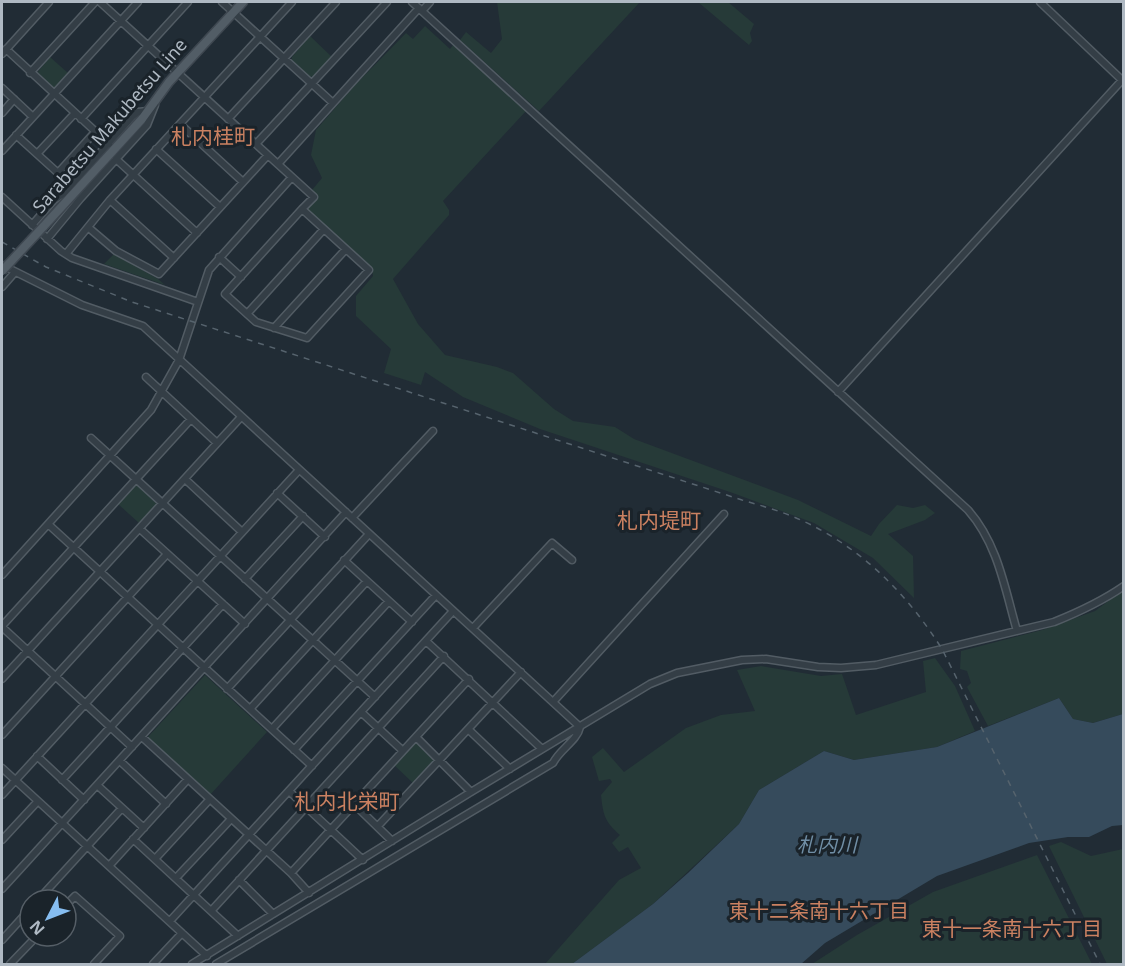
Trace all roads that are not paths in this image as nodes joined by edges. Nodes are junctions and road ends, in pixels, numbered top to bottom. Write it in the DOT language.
graph roads {
  1 [pos="49,2"];
  2 [pos="98,2"];
  3 [pos="138,2"];
  4 [pos="188,2"];
  5 [pos="222,2"];
  6 [pos="243,2"];
  7 [pos="292,2"];
  8 [pos="336,2"];
  9 [pos="387,2"];
  10 [pos="412,2"];
  11 [pos="430,2"];
  12 [pos="1040,2"];
  13 [pos="420,9"];
  14 [pos="233,12"];
  15 [pos="121,21"];
  16 [pos="260,36"];
  17 [pos="148,46"];
  18 [pos="4,52"];
  19 [pos="284,58"];
  20 [pos="30,73"];
  21 [pos="177,73"];
  22 [pos="1123,80"];
  23 [pos="312,84"];
  24 [pos="2,88"];
  25 [pos="53,94"];
  26 [pos="204,97"];
  27 [pos="14,99"];
  28 [pos="156,101"];
  29 [pos="333,103"];
  30 [pos="148,111"];
  31 [pos="2,113"];
  32 [pos="75,113"];
  33 [pos="33,117"];
  34 [pos="81,119"];
  35 [pos="228,119"];
  36 [pos="180,124"];
  37 [pos="95,132"];
  38 [pos="16,135"];
  39 [pos="109,144"];
  40 [pos="256,144"];
  41 [pos="156,149"];
  42 [pos="2,151"];
  43 [pos="37,154"];
  44 [pos="268,155"];
  45 [pos="116,159"];
  46 [pos="278,164"];
  47 [pos="133,175"];
  48 [pos="291,177"];
  49 [pos="243,182"];
  50 [pos="2,197"];
  51 [pos="110,200"];
  52 [pos="220,207"];
  53 [pos="303,209"];
  54 [pos="32,225"];
  55 [pos="89,228"];
  56 [pos="324,229"];
  57 [pos="197,233"];
  58 [pos="47,239"];
  59 [pos="346,249"];
  60 [pos="66,254"];
  61 [pos="219,257"];
  62 [pos="174,258"];
  63 [pos="2,265"];
  64 [pos="2,272"];
  65 [pos="15,272"];
  66 [pos="241,277"];
  67 [pos="2,287"];
  68 [pos="198,302"];
  69 [pos="247,314"];
  70 [pos="274,328"];
  71 [pos="179,360"];
  72 [pos="146,378"];
  73 [pos="161,392"];
  74 [pos="838,392"];
  75 [pos="241,417"];
  76 [pos="191,419"];
  77 [pos="433,431"];
  78 [pos="91,438"];
  79 [pos="217,443"];
  80 [pos="110,456"];
  81 [pos="299,470"];
  82 [pos="185,479"];
  83 [pos="136,480"];
  84 [pos="278,493"];
  85 [pos="162,503"];
  86 [pos="346,512"];
  87 [pos="724,514"];
  88 [pos="303,516"];
  89 [pos="352,518"];
  90 [pos="48,524"];
  91 [pos="140,529"];
  92 [pos="242,532"];
  93 [pos="369,534"];
  94 [pos="325,537"];
  95 [pos="74,548"];
  96 [pos="167,554"];
  97 [pos="220,556"];
  98 [pos="344,560"];
  99 [pos="572,560"];
  100 [pos="100,572"];
  101 [pos="2,575"];
  102 [pos="245,579"];
  103 [pos="197,581"];
  104 [pos="367,581"];
  105 [pos="1124,586"];
  106 [pos="436,595"];
  107 [pos="128,597"];
  108 [pos="267,599"];
  109 [pos="389,601"];
  110 [pos="223,604"];
  111 [pos="453,611"];
  112 [pos="290,620"];
  113 [pos="412,622"];
  114 [pos="245,624"];
  115 [pos="158,625"];
  116 [pos="2,626"];
  117 [pos="473,628"];
  118 [pos="1017,631"];
  119 [pos="312,640"];
  120 [pos="426,640"];
  121 [pos="183,648"];
  122 [pos="28,651"];
  123 [pos="444,656"];
  124 [pos="335,661"];
  125 [pos="204,668"];
  126 [pos="521,672"];
  127 [pos="55,676"];
  128 [pos="2,679"];
  129 [pos="469,679"];
  130 [pos="357,681"];
  131 [pos="227,688"];
  132 [pos="375,697"];
  133 [pos="493,702"];
  134 [pos="553,702"];
  135 [pos="85,704"];
  136 [pos="250,709"];
  137 [pos="361,712"];
  138 [pos="111,727"];
  139 [pos="580,727"];
  140 [pos="378,728"];
  141 [pos="272,729"];
  142 [pos="468,729"];
  143 [pos="2,735"];
  144 [pos="142,737"];
  145 [pos="416,737"];
  146 [pos="132,747"];
  147 [pos="542,749"];
  148 [pos="294,750"];
  149 [pos="403,751"];
  150 [pos="37,756"];
  151 [pos="440,760"];
  152 [pos="120,761"];
  153 [pos="312,766"];
  154 [pos="2,768"];
  155 [pos="510,769"];
  156 [pos="188,779"];
  157 [pos="15,780"];
  158 [pos="62,780"];
  159 [pos="97,785"];
  160 [pos="289,790"];
  161 [pos="471,792"];
  162 [pos="2,795"];
  163 [pos="210,799"];
  164 [pos="84,800"];
  165 [pos="38,801"];
  166 [pos="166,804"];
  167 [pos="354,804"];
  168 [pos="307,806"];
  169 [pos="122,808"];
  170 [pos="231,819"];
  171 [pos="62,823"];
  172 [pos="378,826"];
  173 [pos="144,828"];
  174 [pos="332,829"];
  175 [pos="249,834"];
  176 [pos="133,839"];
  177 [pos="2,840"];
  178 [pos="392,841"];
  179 [pos="87,846"];
  180 [pos="266,851"];
  181 [pos="155,859"];
  182 [pos="363,860"];
  183 [pos="109,866"];
  184 [pos="291,873"];
  185 [pos="176,878"];
  186 [pos="239,880"];
  187 [pos="49,888"];
  188 [pos="2,889"];
  189 [pos="309,893"];
  190 [pos="195,894"];
  191 [pos="78,899"];
  192 [pos="212,910"];
  193 [pos="273,915"];
  194 [pos="170,921"];
  195 [pos="18,922"];
  196 [pos="182,933"];
  197 [pos="238,936"];
  198 [pos="2,940"];
  199 [pos="25,948"];
  200 [pos="207,956"];
  201 [pos="10,964"];
  202 [pos="94,964"];
  203 [pos="153,964"];
  204 [pos="192,964"];
  205 [pos="216,964"];
  1 -- 18 [label="street"];
  2 -- 15 [label="street"];
  2 -- 20 [label="street"];
  3 -- 15 [label="street"];
  4 -- 17 [label="street"];
  5 -- 14 [label="street"];
  6 -- 14 [label="main road, Sarabetsu Makubetsu Line"];
  7 -- 16 [label="street"];
  8 -- 19 [label="street"];
  9 -- 23 [label="street"];
  10 -- 13 [label="street"];
  11 -- 13 [label="street"];
  12 -- 22 [label="street"];
  13 -- 29 [label="street"];
  13 -- 74 [label="street"];
  14 -- 16 [label="street"];
  14 -- 21 [label="main road, Sarabetsu Makubetsu Line"];
  15 -- 17 [label="street"];
  15 -- 25 [label="street"];
  16 -- 19 [label="street"];
  16 -- 26 [label="street"];
  17 -- 21 [label="street"];
  17 -- 34 [label="street"];
  18 -- 20 [label="street"];
  19 -- 23 [label="street"];
  19 -- 35 [label="street"];
  20 -- 25 [label="street"];
  21 -- 26 [label="street"];
  21 -- 28 [label="main road, Sarabetsu Makubetsu Line"];
  22 -- 74 [label="street"];
  23 -- 29 [label="street"];
  23 -- 40 [label="street"];
  24 -- 27 [label="street"];
  25 -- 32 [label="street"];
  25 -- 33 [label="street"];
  26 -- 35 [label="street"];
  26 -- 36 [label="street"];
  27 -- 31 [label="street"];
  27 -- 33 [label="street"];
  28 -- 30 [label="main road, Sarabetsu Makubetsu Line"];
  28 -- 45 [label="street"];
  29 -- 46 [label="street"];
  30 -- 39 [label="street"];
  30 -- 64 [label="main road, Sarabetsu Makubetsu Line, bridge"];
  32 -- 34 [label="street"];
  32 -- 43 [label="street"];
  33 -- 38 [label="street"];
  34 -- 37 [label="street"];
  35 -- 40 [label="street"];
  36 -- 41 [label="street"];
  36 -- 49 [label="street"];
  37 -- 39 [label="street"];
  37 -- 43 [label="street"];
  38 -- 42 [label="street"];
  38 -- 43 [label="street"];
  39 -- 54 [label="street"];
  40 -- 44 [label="street"];
  41 -- 47 [label="street"];
  41 -- 52 [label="street"];
  44 -- 46 [label="street"];
  44 -- 49 [label="street"];
  45 -- 47 [label="street"];
  45 -- 58 [label="street"];
  46 -- 48 [label="street"];
  47 -- 51 [label="street"];
  47 -- 57 [label="street"];
  48 -- 53 [label="street"];
  48 -- 61 [label="street"];
  49 -- 52 [label="street"];
  50 -- 54 [label="street"];
  51 -- 55 [label="street"];
  51 -- 62 [label="street"];
  52 -- 57 [label="street"];
  53 -- 56 [label="street"];
  53 -- 66 [label="street"];
  54 -- 58 [label="street"];
  55 -- 60 [label="street"];
  55 -- 62 [label="street"];
  56 -- 59 [label="street"];
  56 -- 69 [label="street"];
  57 -- 62 [label="street"];
  58 -- 60 [label="street"];
  59 -- 70 [label="street"];
  59 -- 70 [label="street"];
  60 -- 68 [label="street"];
  61 -- 66 [label="street"];
  61 -- 68 [label="street"];
  63 -- 65 [label="street"];
  65 -- 67 [label="street"];
  65 -- 71 [label="street"];
  66 -- 69 [label="street"];
  68 -- 71 [label="street"];
  69 -- 70 [label="street"];
  71 -- 73 [label="street"];
  71 -- 75 [label="street"];
  72 -- 73 [label="street"];
  73 -- 76 [label="street"];
  73 -- 80 [label="street"];
  74 -- 118 [label="street"];
  75 -- 79 [label="street"];
  75 -- 81 [label="street"];
  76 -- 79 [label="street"];
  76 -- 83 [label="street"];
  77 -- 89 [label="street"];
  78 -- 80 [label="street"];
  79 -- 82 [label="street"];
  80 -- 83 [label="street"];
  80 -- 90 [label="street"];
  81 -- 84 [label="street"];
  81 -- 86 [label="street"];
  82 -- 85 [label="street"];
  82 -- 92 [label="street"];
  83 -- 85 [label="street"];
  83 -- 95 [label="street"];
  84 -- 88 [label="street"];
  84 -- 92 [label="street"];
  85 -- 91 [label="street"];
  85 -- 97 [label="street"];
  86 -- 89 [label="street"];
  86 -- 94 [label="street"];
  87 -- 134 [label="street"];
  88 -- 94 [label="street"];
  88 -- 102 [label="street"];
  89 -- 93 [label="street"];
  90 -- 95 [label="street"];
  90 -- 101 [label="street"];
  91 -- 96 [label="street"];
  91 -- 100 [label="street"];
  92 -- 97 [label="street"];
  93 -- 98 [label="street"];
  93 -- 106 [label="street"];
  94 -- 108 [label="street"];
  95 -- 100 [label="street"];
  95 -- 116 [label="street"];
  96 -- 103 [label="street"];
  96 -- 107 [label="street"];
  97 -- 102 [label="street"];
  97 -- 103 [label="street"];
  98 -- 104 [label="street"];
  98 -- 112 [label="street"];
  99 -- 117 [label="street"];
  100 -- 107 [label="street"];
  100 -- 122 [label="street"];
  102 -- 108 [label="street"];
  103 -- 110 [label="street"];
  103 -- 115 [label="street"];
  104 -- 109 [label="street"];
  104 -- 119 [label="street"];
  105 -- 118 [label="street"];
  106 -- 111 [label="street"];
  106 -- 113 [label="street"];
  107 -- 115 [label="street"];
  107 -- 127 [label="street"];
  108 -- 112 [label="street"];
  108 -- 114 [label="street"];
  109 -- 113 [label="street"];
  109 -- 124 [label="street"];
  110 -- 114 [label="street"];
  110 -- 121 [label="street"];
  111 -- 117 [label="street"];
  111 -- 120 [label="street"];
  112 -- 119 [label="street"];
  112 -- 131 [label="street"];
  113 -- 130 [label="street"];
  114 -- 125 [label="street"];
  115 -- 121 [label="street"];
  115 -- 135 [label="street"];
  116 -- 122 [label="street"];
  117 -- 126 [label="street"];
  118 -- 139 [label="street"];
  119 -- 124 [label="street"];
  119 -- 136 [label="street"];
  120 -- 123 [label="street"];
  120 -- 132 [label="street"];
  121 -- 125 [label="street"];
  121 -- 138 [label="street"];
  122 -- 127 [label="street"];
  122 -- 128 [label="street"];
  123 -- 129 [label="street"];
  123 -- 140 [label="street"];
  124 -- 130 [label="street"];
  124 -- 141 [label="street"];
  125 -- 131 [label="street"];
  125 -- 144 [label="street"];
  126 -- 133 [label="street"];
  126 -- 134 [label="street"];
  127 -- 135 [label="street"];
  127 -- 143 [label="street"];
  129 -- 133 [label="street"];
  129 -- 145 [label="street"];
  130 -- 132 [label="street"];
  130 -- 148 [label="street"];
  131 -- 136 [label="street"];
  132 -- 137 [label="street"];
  133 -- 142 [label="street"];
  133 -- 147 [label="street"];
  134 -- 139 [label="street"];
  135 -- 138 [label="street"];
  135 -- 150 [label="street"];
  136 -- 141 [label="street"];
  137 -- 140 [label="street"];
  137 -- 153 [label="street"];
  138 -- 146 [label="street"];
  138 -- 158 [label="street"];
  139 -- 147 [label="street"];
  139 -- 205 [label="street"];
  140 -- 149 [label="street"];
  140 -- 168 [label="street"];
  141 -- 148 [label="street"];
  142 -- 151 [label="street"];
  142 -- 155 [label="street"];
  144 -- 146 [label="street"];
  144 -- 156 [label="street"];
  145 -- 149 [label="street"];
  145 -- 151 [label="street"];
  146 -- 152 [label="street"];
  147 -- 155 [label="street"];
  148 -- 153 [label="street"];
  149 -- 167 [label="street"];
  150 -- 157 [label="street"];
  150 -- 158 [label="street"];
  151 -- 161 [label="street"];
  151 -- 172 [label="street"];
  152 -- 159 [label="street"];
  152 -- 166 [label="street"];
  153 -- 160 [label="street"];
  154 -- 157 [label="street"];
  155 -- 161 [label="street"];
  156 -- 163 [label="street"];
  156 -- 166 [label="street"];
  157 -- 162 [label="street"];
  157 -- 165 [label="street"];
  158 -- 164 [label="street"];
  159 -- 164 [label="street"];
  159 -- 169 [label="street"];
  160 -- 168 [label="street"];
  160 -- 175 [label="street"];
  161 -- 178 [label="street"];
  163 -- 170 [label="street"];
  163 -- 181 [label="street"];
  164 -- 171 [label="street"];
  165 -- 171 [label="street"];
  165 -- 177 [label="street"];
  166 -- 173 [label="street"];
  167 -- 172 [label="street"];
  167 -- 174 [label="street"];
  168 -- 174 [label="street"];
  168 -- 180 [label="street"];
  169 -- 173 [label="street"];
  169 -- 179 [label="street"];
  170 -- 175 [label="street"];
  170 -- 185 [label="street"];
  171 -- 179 [label="street"];
  171 -- 188 [label="street"];
  172 -- 178 [label="street"];
  173 -- 176 [label="street"];
  174 -- 182 [label="street"];
  174 -- 184 [label="street"];
  175 -- 180 [label="street"];
  175 -- 190 [label="street"];
  176 -- 181 [label="street"];
  176 -- 183 [label="street"];
  178 -- 182 [label="street"];
  179 -- 183 [label="street"];
  179 -- 187 [label="street"];
  180 -- 184 [label="street"];
  180 -- 186 [label="street"];
  181 -- 185 [label="street"];
  182 -- 189 [label="street"];
  183 -- 194 [label="street"];
  184 -- 189 [label="street"];
  185 -- 190 [label="street"];
  186 -- 192 [label="street"];
  186 -- 193 [label="street"];
  189 -- 193 [label="street"];
  190 -- 192 [label="street"];
  190 -- 194 [label="street"];
  191 -- 202 [label="street"];
  192 -- 197 [label="street"];
  193 -- 197 [label="street"];
  194 -- 196 [label="street"];
  195 -- 198 [label="street"];
  196 -- 200 [label="street"];
  196 -- 203 [label="street"];
  197 -- 200 [label="street"];
  199 -- 201 [label="street"];
  200 -- 204 [label="street"];
}
